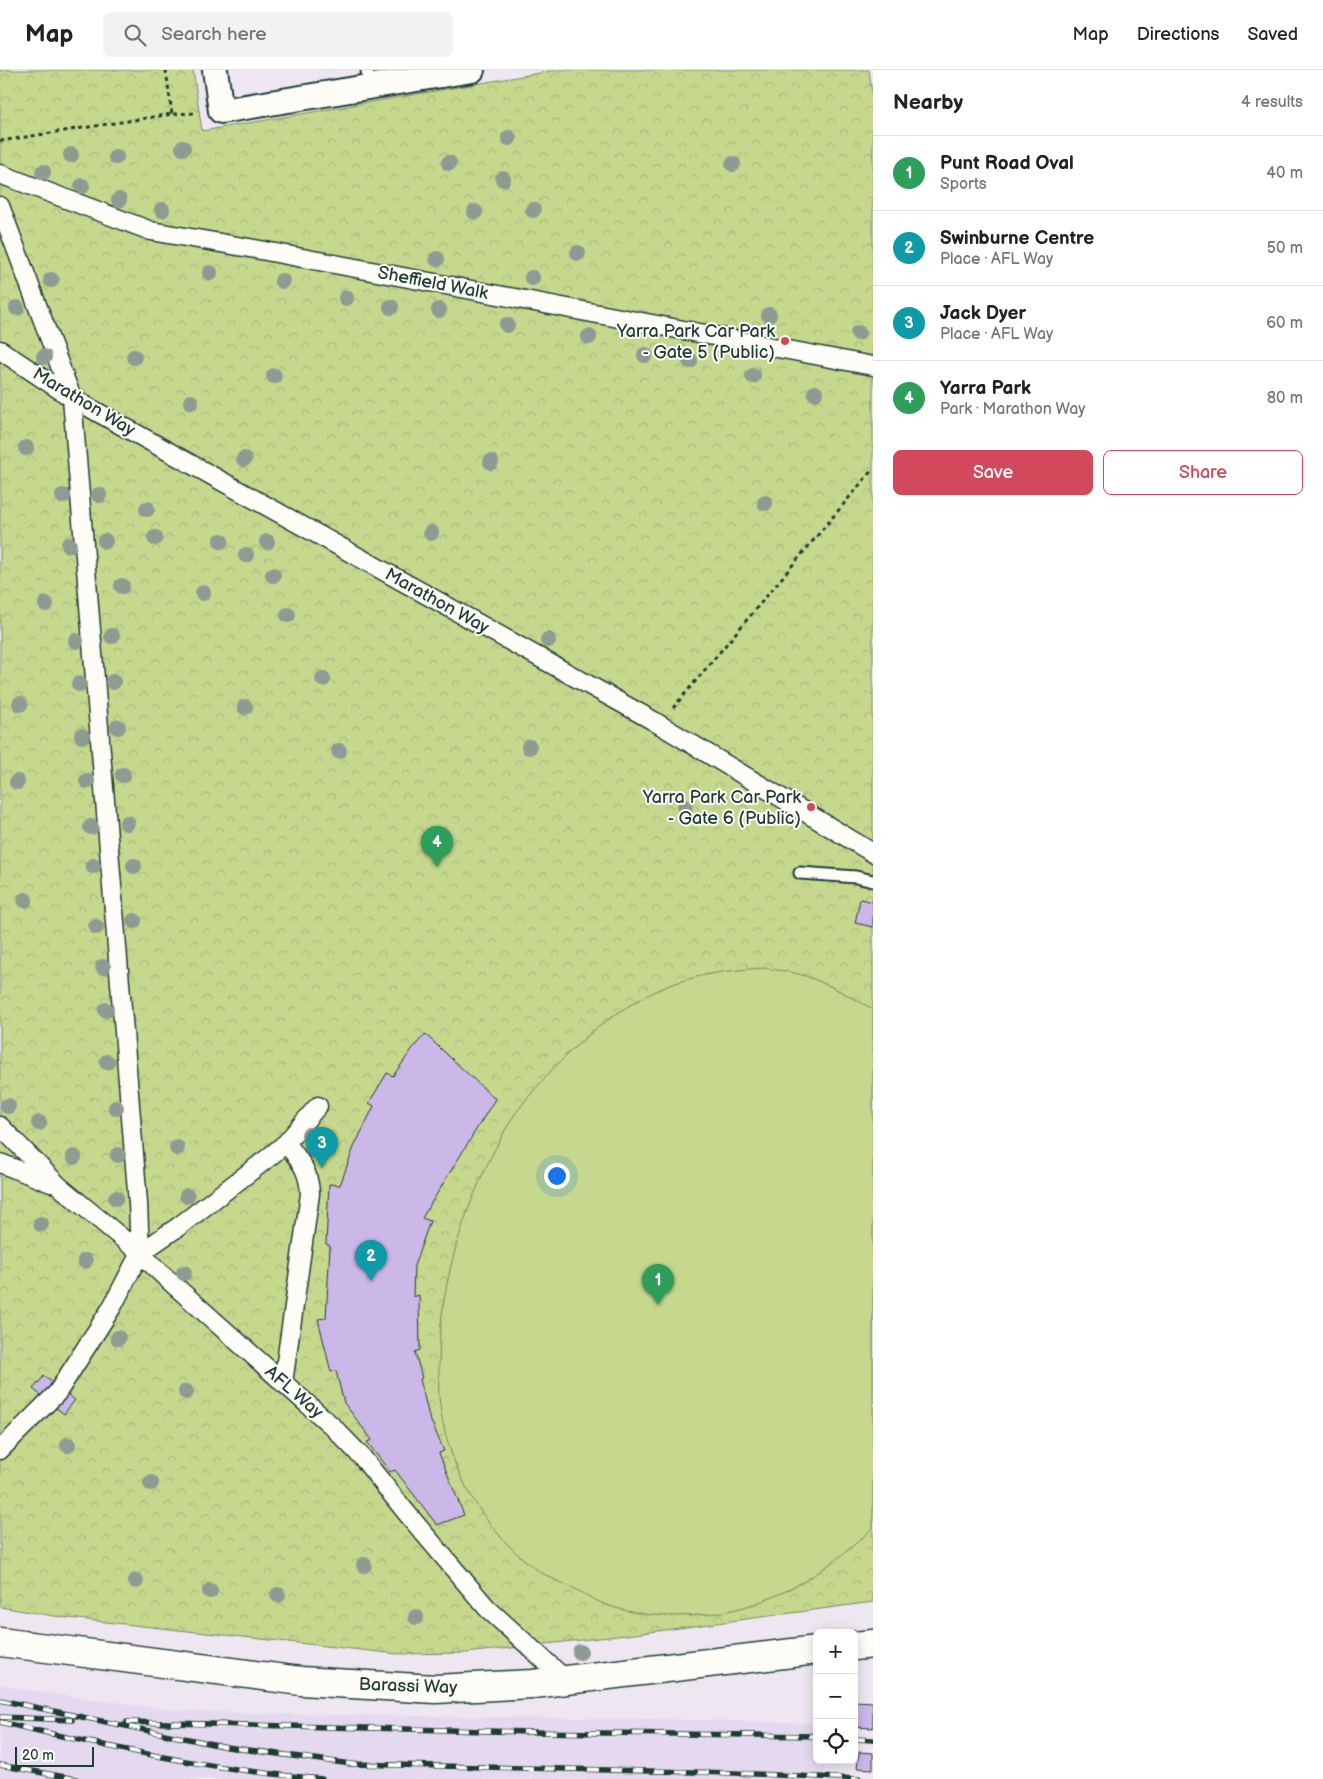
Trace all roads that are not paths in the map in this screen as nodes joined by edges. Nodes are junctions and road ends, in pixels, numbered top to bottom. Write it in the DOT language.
graph roads {
  1 [pos="215,70"];
  2 [pos="472,70"];
  3 [pos="368,78"];
  4 [pos="0,174"];
  5 [pos="0,206"];
  6 [pos="0,350"];
  7 [pos="873,366"];
  8 [pos="72,398"];
  9 [pos="873,853"];
  10 [pos="800,873"];
  11 [pos="873,881"];
  12 [pos="318,1106"];
  13 [pos="0,1126"];
  14 [pos="286,1143"];
  15 [pos="0,1163"];
  16 [pos="59,1186"];
  17 [pos="140,1253"];
  18 [pos="283,1383"];
  19 [pos="0,1450"];
  20 [pos="0,1642"];
  21 [pos="873,1644"];
  22 [pos="858,1646"];
  23 [pos="813,1650"];
  24 [pos="566,1680"];
  1 -- 3 [label="street"];
  2 -- 3 [label="street"];
  4 -- 7 [label="street, Sheffield Walk"];
  5 -- 8 [label="street"];
  6 -- 8 [label="street, Marathon Way"];
  8 -- 9 [label="street, Marathon Way"];
  8 -- 17 [label="street"];
  10 -- 11 [label="lane"];
  12 -- 14 [label="street"];
  13 -- 16 [label="street, AFL Way"];
  14 -- 17 [label="street"];
  14 -- 18 [label="street"];
  15 -- 16 [label="street"];
  16 -- 17 [label="street, AFL Way"];
  17 -- 18 [label="street, AFL Way"];
  17 -- 19 [label="street"];
  18 -- 24 [label="street, AFL Way"];
  20 -- 24 [label="main road, Barassi Way"];
  21 -- 22 [label="main road"];
  23 -- 24 [label="main road, Barassi Way"];
}
